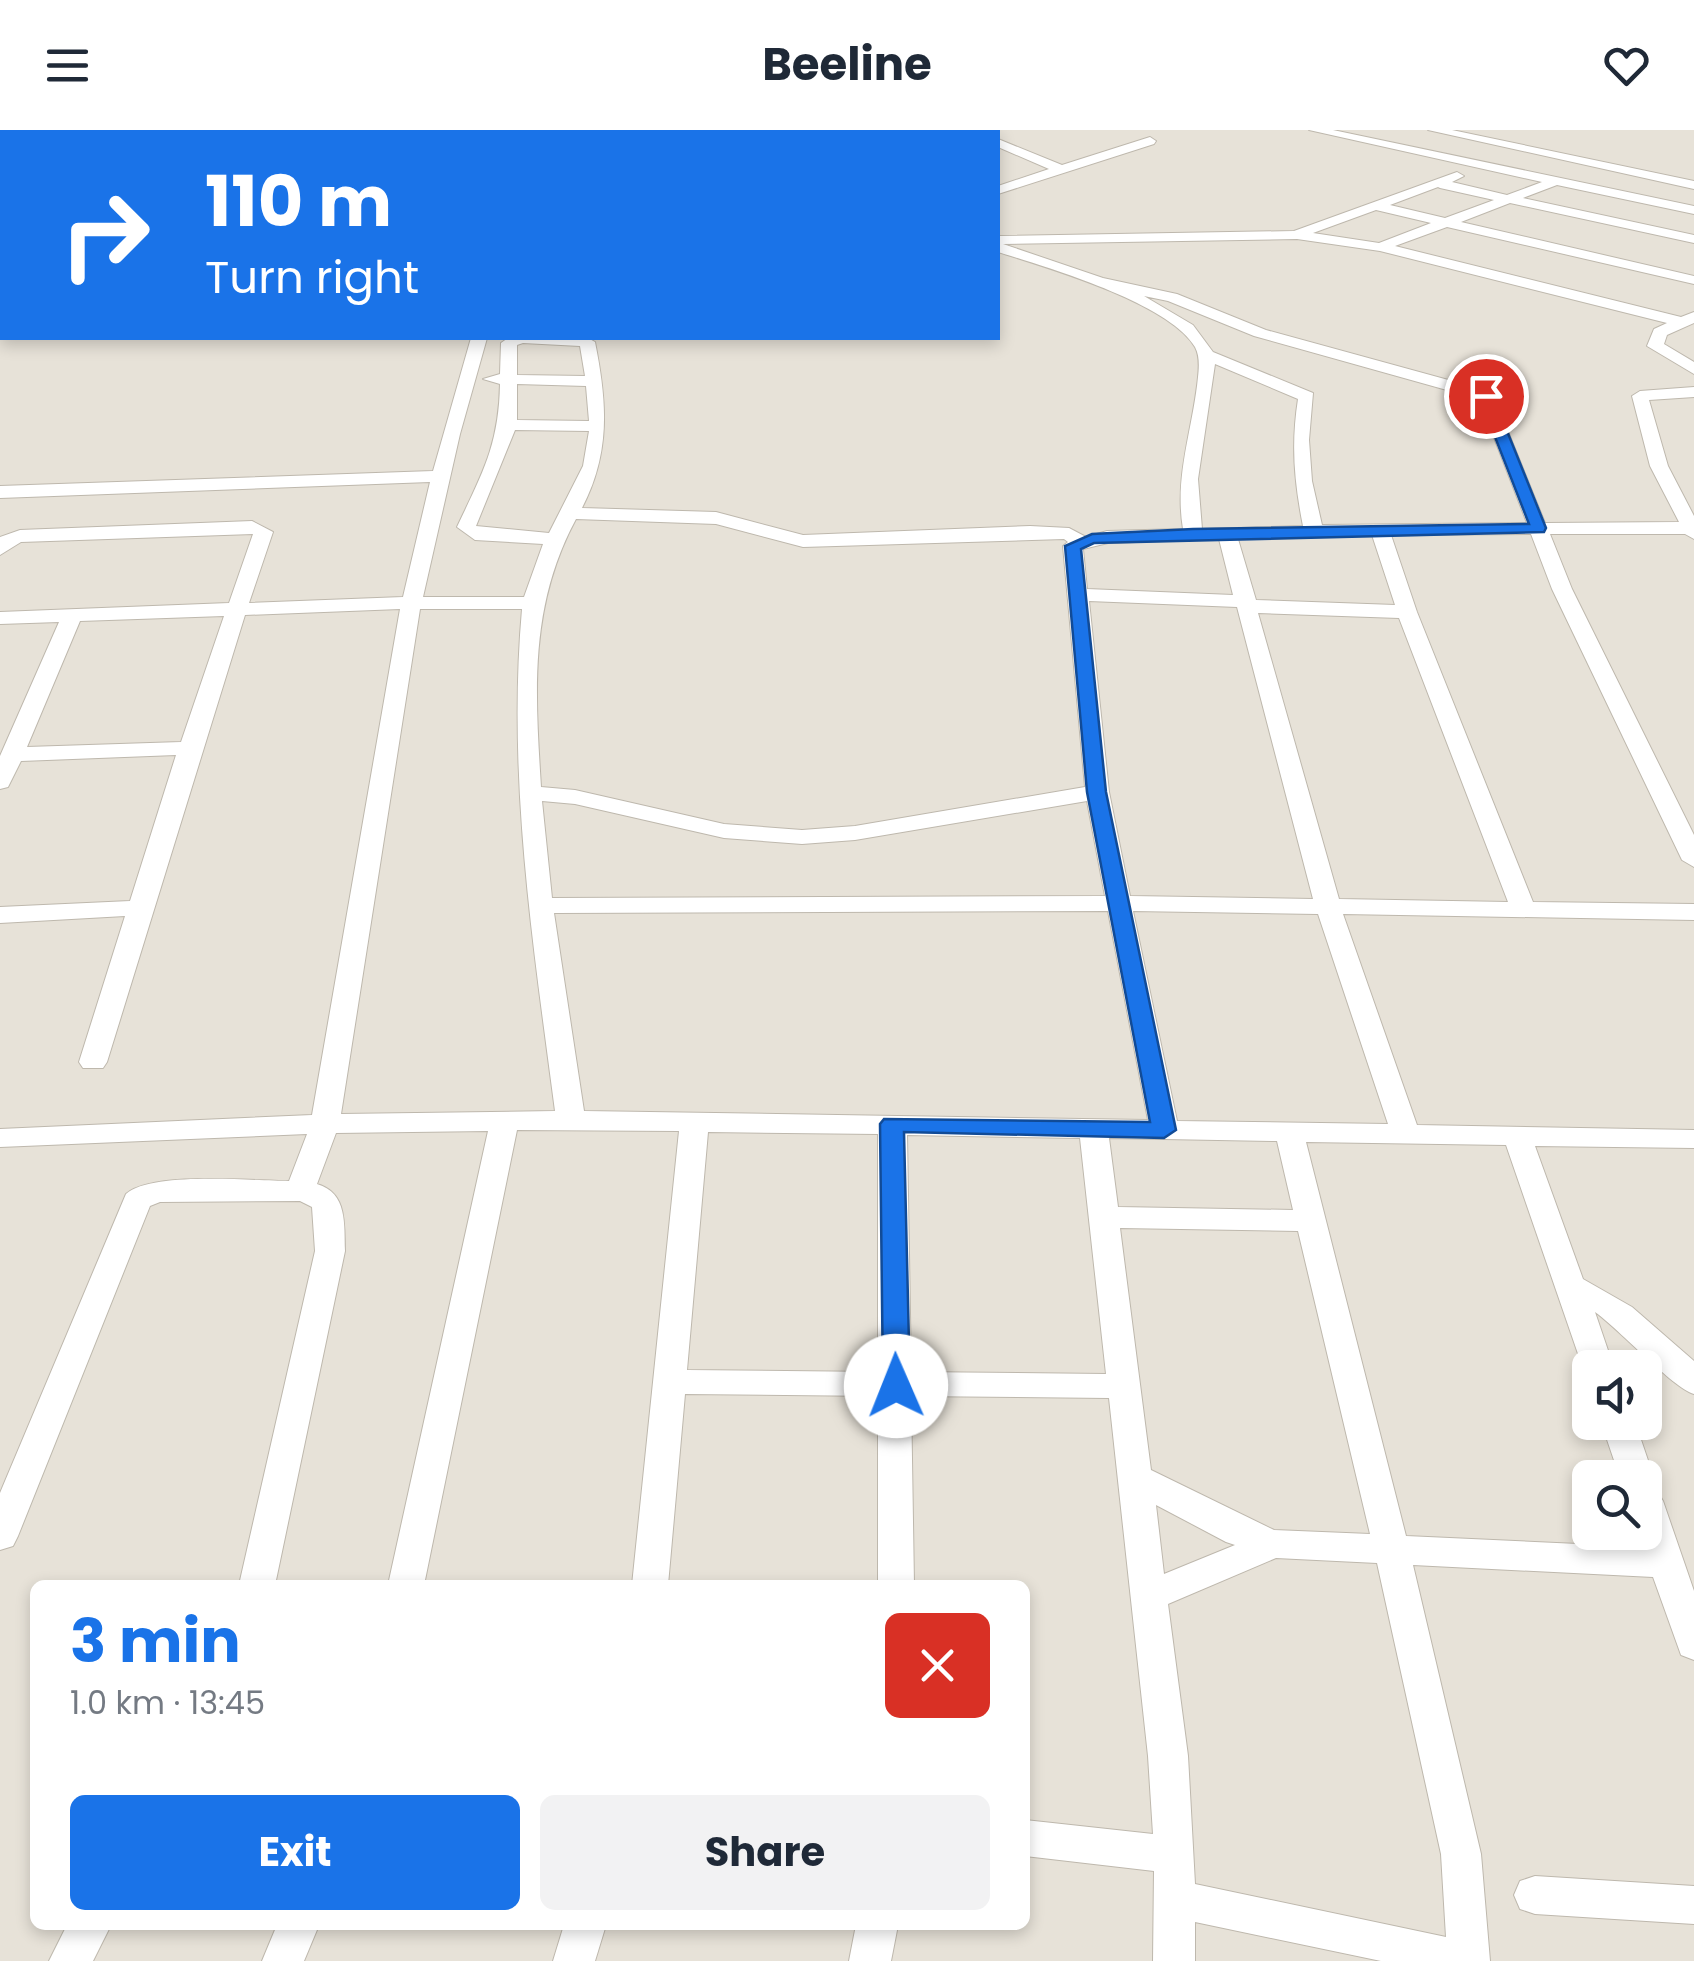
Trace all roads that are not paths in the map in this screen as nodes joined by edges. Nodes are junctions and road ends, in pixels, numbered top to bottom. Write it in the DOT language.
graph roads {
  1 [pos="1131,130"];
  2 [pos="1315,130"];
  3 [pos="1434,130"];
  4 [pos="1525,130"];
  5 [pos="1000,144"];
  6 [pos="1551,155"];
  7 [pos="1481,165"];
  8 [pos="1057,168"];
  9 [pos="1512,172"];
  10 [pos="1556,181"];
  11 [pos="1440,184"];
  12 [pos="1694,185"];
  13 [pos="1000,189"];
  14 [pos="1510,199"];
  15 [pos="1380,207"];
  16 [pos="1694,210"];
  17 [pos="1448,223"];
  18 [pos="1296,235"];
  19 [pos="1694,239"];
  20 [pos="1000,243"];
  21 [pos="1000,244"];
  22 [pos="1380,247"];
  23 [pos="1586,255"];
  24 [pos="1694,280"];
  25 [pos="1518,281"];
  26 [pos="1095,282"];
  27 [pos="1688,320"];
  28 [pos="478,340"];
  29 [pos="512,340"];
  30 [pos="582,340"];
  31 [pos="1207,355"];
  32 [pos="1694,369"];
  33 [pos="466,378"];
  34 [pos="508,380"];
  35 [pos="595,380"];
  36 [pos="1694,392"];
  37 [pos="508,425"];
  38 [pos="598,426"];
  39 [pos="438,476"];
  40 [pos="0,492"];
  41 [pos="568,513"];
  42 [pos="1538,528"];
  43 [pos="1380,529"];
  44 [pos="1693,529"];
  45 [pos="1314,531"];
  46 [pos="1193,534"];
  47 [pos="1227,534"];
  48 [pos="556,539"];
  49 [pos="1081,542"];
  50 [pos="0,549"];
  51 [pos="1076,596"];
  52 [pos="408,603"];
  53 [pos="532,603"];
  54 [pos="1247,604"];
  55 [pos="238,608"];
  56 [pos="1407,612"];
  57 [pos="72,615"];
  58 [pos="0,618"];
  59 [pos="190,748"];
  60 [pos="12,754"];
  61 [pos="0,782"];
  62 [pos="1096,792"];
  63 [pos="530,793"];
  64 [pos="1694,860"];
  65 [pos="1116,903"];
  66 [pos="542,906"];
  67 [pos="1328,906"];
  68 [pos="140,908"];
  69 [pos="1523,910"];
  70 [pos="1694,912"];
  71 [pos="0,915"];
  72 [pos="92,1062"];
  73 [pos="572,1120"];
  74 [pos="695,1120"];
  75 [pos="504,1122"];
  76 [pos="325,1124"];
  77 [pos="892,1124"];
  78 [pos="1093,1128"];
  79 [pos="1164,1130"];
  80 [pos="1289,1131"];
  81 [pos="1405,1133"];
  82 [pos="1517,1136"];
  83 [pos="0,1138"];
  84 [pos="1694,1139"];
  85 [pos="300,1191"];
  86 [pos="1103,1217"];
  87 [pos="1310,1221"];
  88 [pos="1570,1286"];
  89 [pos="1592,1350"];
  90 [pos="667,1382"];
  91 [pos="1694,1382"];
  92 [pos="896,1386"];
  93 [pos="1124,1386"];
  94 [pos="1137,1478"];
  95 [pos="0,1536"];
  96 [pos="1662,1541"];
  97 [pos="1274,1544"];
  98 [pos="1390,1550"];
  99 [pos="1678,1578"];
  100 [pos="258,1580"];
  101 [pos="407,1580"];
  102 [pos="650,1580"];
  103 [pos="896,1580"];
  104 [pos="1148,1597"];
  105 [pos="1694,1644"];
  106 [pos="1030,1839"];
  107 [pos="1174,1856"];
  108 [pos="1535,1895"];
  109 [pos="1176,1899"];
  110 [pos="1694,1905"];
  111 [pos="87,1930"];
  112 [pos="296,1930"];
  113 [pos="583,1930"];
  114 [pos="876,1930"];
  115 [pos="70,1961"];
  116 [pos="284,1961"];
  117 [pos="574,1961"];
  118 [pos="870,1961"];
  119 [pos="1174,1961"];
  120 [pos="1466,1961"];
  1 -- 8 [label="street"];
  2 -- 7 [label="street"];
  3 -- 6 [label="street"];
  4 -- 6 [label="street"];
  5 -- 8 [label="street"];
  6 -- 9 [label="street"];
  6 -- 12 [label="street"];
  7 -- 9 [label="street"];
  7 -- 11 [label="street"];
  8 -- 13 [label="street"];
  9 -- 10 [label="street"];
  10 -- 14 [label="street"];
  10 -- 16 [label="street"];
  11 -- 14 [label="street"];
  11 -- 15 [label="street"];
  14 -- 17 [label="street"];
  14 -- 19 [label="street"];
  15 -- 17 [label="street"];
  15 -- 18 [label="street"];
  17 -- 22 [label="street"];
  17 -- 23 [label="street"];
  18 -- 20 [label="street"];
  18 -- 22 [label="street"];
  21 -- 26 [label="street"];
  22 -- 25 [label="street"];
  23 -- 24 [label="street"];
  23 -- 25 [label="street"];
  25 -- 27 [label="street"];
  26 -- 31 [label="street"];
  26 -- 42 [label="street"];
  27 -- 32 [label="street"];
  28 -- 33 [label="street"];
  29 -- 34 [label="street"];
  30 -- 35 [label="street"];
  31 -- 45 [label="street"];
  31 -- 46 [label="street"];
  33 -- 34 [label="street"];
  33 -- 39 [label="street"];
  34 -- 35 [label="street"];
  34 -- 37 [label="street"];
  35 -- 38 [label="street"];
  36 -- 44 [label="street"];
  37 -- 38 [label="street"];
  37 -- 48 [label="street"];
  38 -- 41 [label="street"];
  39 -- 40 [label="street"];
  39 -- 52 [label="street"];
  41 -- 48 [label="street"];
  41 -- 49 [label="street"];
  42 -- 43 [label="street"];
  42 -- 44 [label="street"];
  42 -- 64 [label="street"];
  43 -- 45 [label="street"];
  43 -- 56 [label="street"];
  45 -- 47 [label="street"];
  46 -- 47 [label="street"];
  46 -- 49 [label="street"];
  47 -- 54 [label="street"];
  48 -- 53 [label="street"];
  49 -- 51 [label="street"];
  50 -- 55 [label="street"];
  51 -- 54 [label="street"];
  51 -- 62 [label="street"];
  52 -- 53 [label="street"];
  52 -- 55 [label="street"];
  52 -- 76 [label="street"];
  53 -- 63 [label="street"];
  54 -- 56 [label="street"];
  54 -- 67 [label="street"];
  55 -- 57 [label="street"];
  55 -- 59 [label="street"];
  56 -- 69 [label="street"];
  57 -- 58 [label="street"];
  57 -- 60 [label="street"];
  59 -- 60 [label="street"];
  59 -- 68 [label="street"];
  60 -- 61 [label="street"];
  62 -- 63 [label="street"];
  62 -- 65 [label="street"];
  63 -- 66 [label="street"];
  65 -- 66 [label="street"];
  65 -- 67 [label="street"];
  65 -- 79 [label="street"];
  66 -- 73 [label="street"];
  67 -- 69 [label="street"];
  67 -- 81 [label="street"];
  68 -- 71 [label="street"];
  68 -- 72 [label="street"];
  69 -- 70 [label="street"];
  73 -- 74 [label="street"];
  73 -- 75 [label="street"];
  74 -- 77 [label="street"];
  74 -- 90 [label="street"];
  75 -- 76 [label="street"];
  75 -- 101 [label="street"];
  76 -- 83 [label="street"];
  76 -- 85 [label="street"];
  77 -- 78 [label="street"];
  77 -- 92 [label="street"];
  78 -- 79 [label="street"];
  78 -- 86 [label="street"];
  79 -- 80 [label="street"];
  80 -- 81 [label="street"];
  80 -- 87 [label="street"];
  81 -- 82 [label="street"];
  82 -- 84 [label="street"];
  82 -- 88 [label="street"];
  85 -- 95 [label="street"];
  85 -- 100 [label="street"];
  86 -- 87 [label="street"];
  86 -- 93 [label="street"];
  87 -- 98 [label="street"];
  88 -- 89 [label="street"];
  88 -- 91 [label="street"];
  90 -- 92 [label="street"];
  90 -- 102 [label="street"];
  92 -- 93 [label="street"];
  92 -- 103 [label="street"];
  93 -- 94 [label="street"];
  94 -- 97 [label="street"];
  94 -- 104 [label="street"];
  96 -- 99 [label="street"];
  97 -- 98 [label="street"];
  97 -- 104 [label="street"];
  98 -- 99 [label="street"];
  98 -- 120 [label="street"];
  99 -- 105 [label="street"];
  104 -- 107 [label="street"];
  106 -- 107 [label="street"];
  107 -- 109 [label="street"];
  108 -- 110 [label="street"];
  109 -- 119 [label="street"];
  109 -- 120 [label="street"];
  111 -- 115 [label="street"];
  112 -- 116 [label="street"];
  113 -- 117 [label="street"];
  114 -- 118 [label="street"];
}
